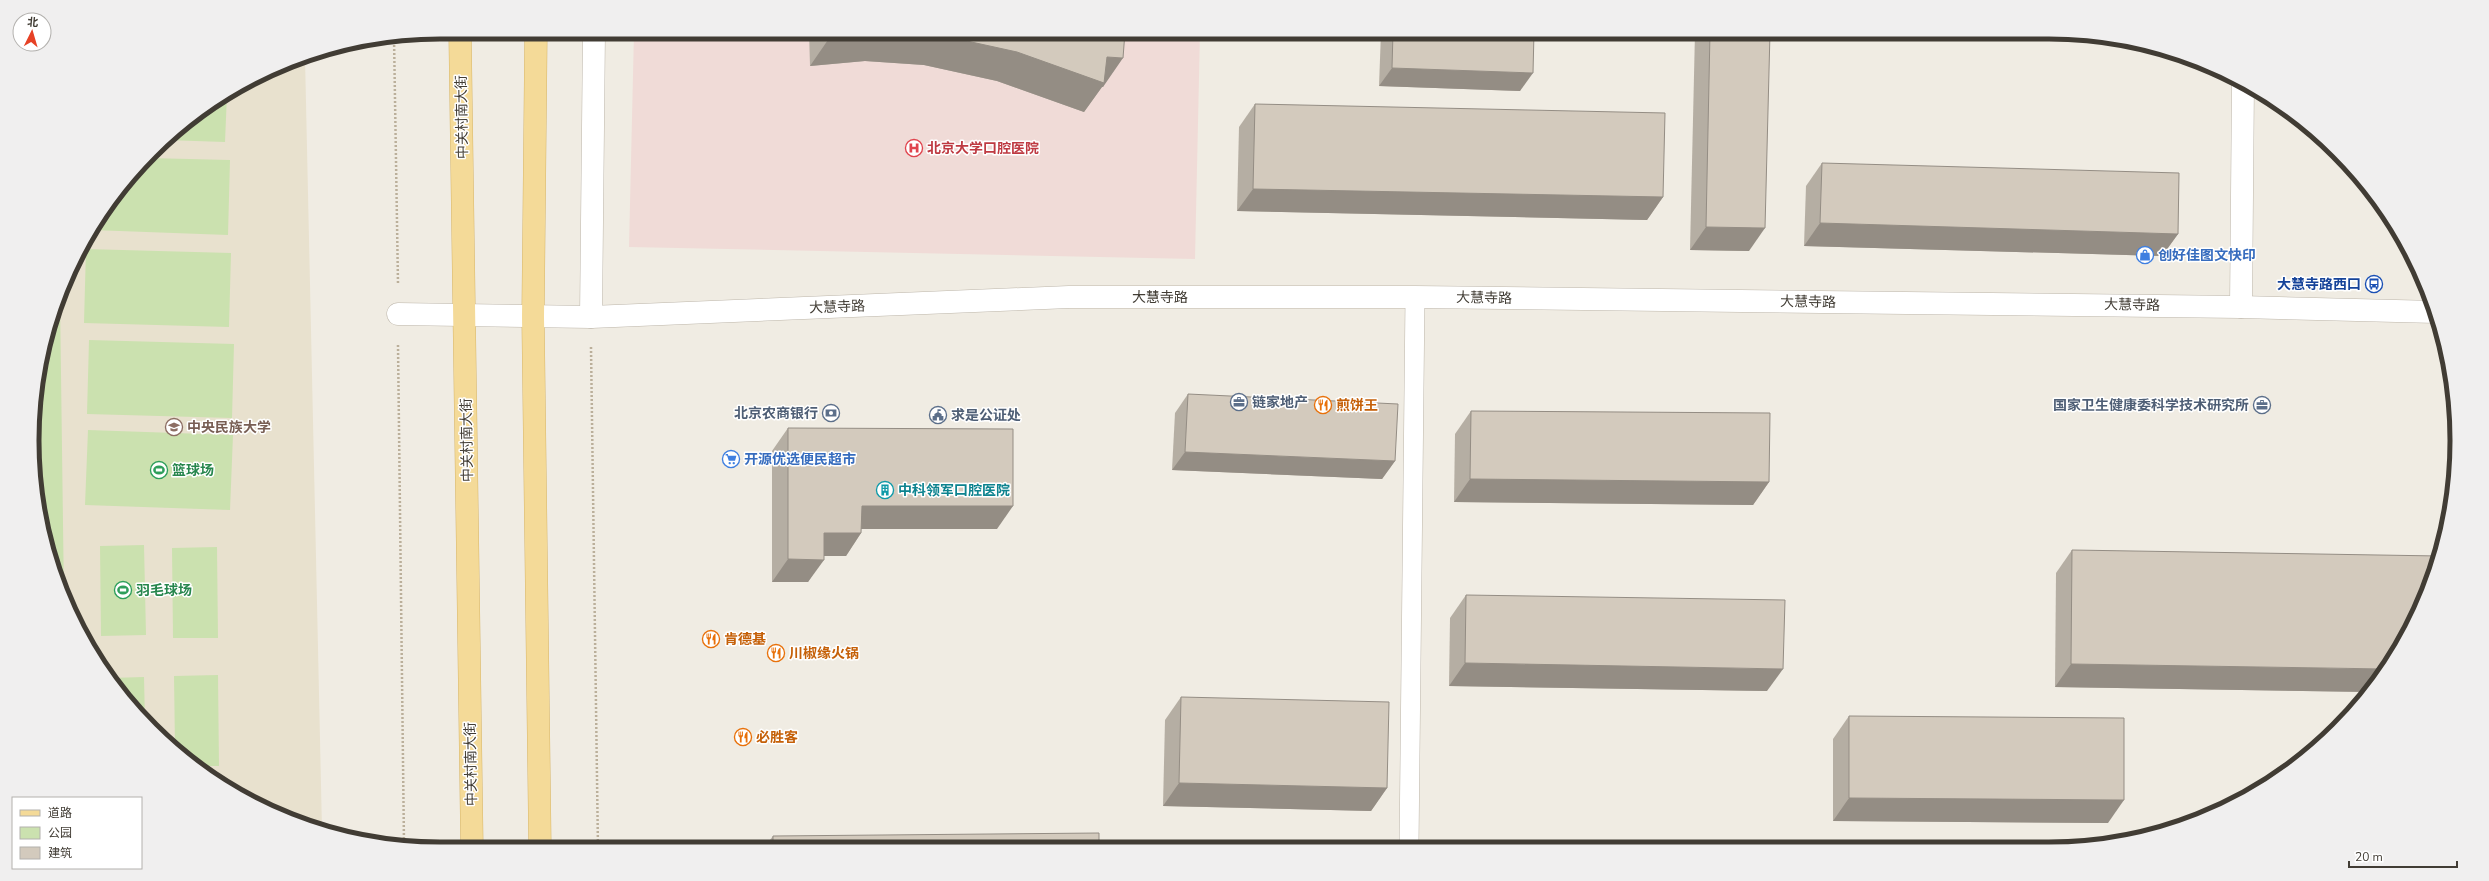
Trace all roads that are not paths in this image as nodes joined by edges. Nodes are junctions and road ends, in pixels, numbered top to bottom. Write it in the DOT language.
graph roads {
  1 [pos="460,39"];
  2 [pos="536,39"];
  3 [pos="594,39"];
  4 [pos="2243,90"];
  5 [pos="1415,297"];
  6 [pos="2241,306"];
  7 [pos="2429,312"];
  8 [pos="398,314"];
  9 [pos="465,314"];
  10 [pos="533,317"];
  11 [pos="591,317"];
  12 [pos="472,842"];
  13 [pos="540,842"];
  14 [pos="1409,842"];
  1 -- 9 [label="main road, 中关村南大街"];
  2 -- 10 [label="main road"];
  3 -- 11 [label="street"];
  4 -- 6 [label="street"];
  5 -- 6 [label="street, 大慧寺路"];
  5 -- 11 [label="street, 大慧寺路"];
  5 -- 14 [label="lane"];
  6 -- 7 [label="street, 大慧寺路"];
  8 -- 9 [label="street, 大慧寺路"];
  9 -- 10 [label="street, 大慧寺路"];
  9 -- 12 [label="main road, 中关村南大街"];
  10 -- 11 [label="street, 大慧寺路"];
  10 -- 13 [label="main road"];
}
